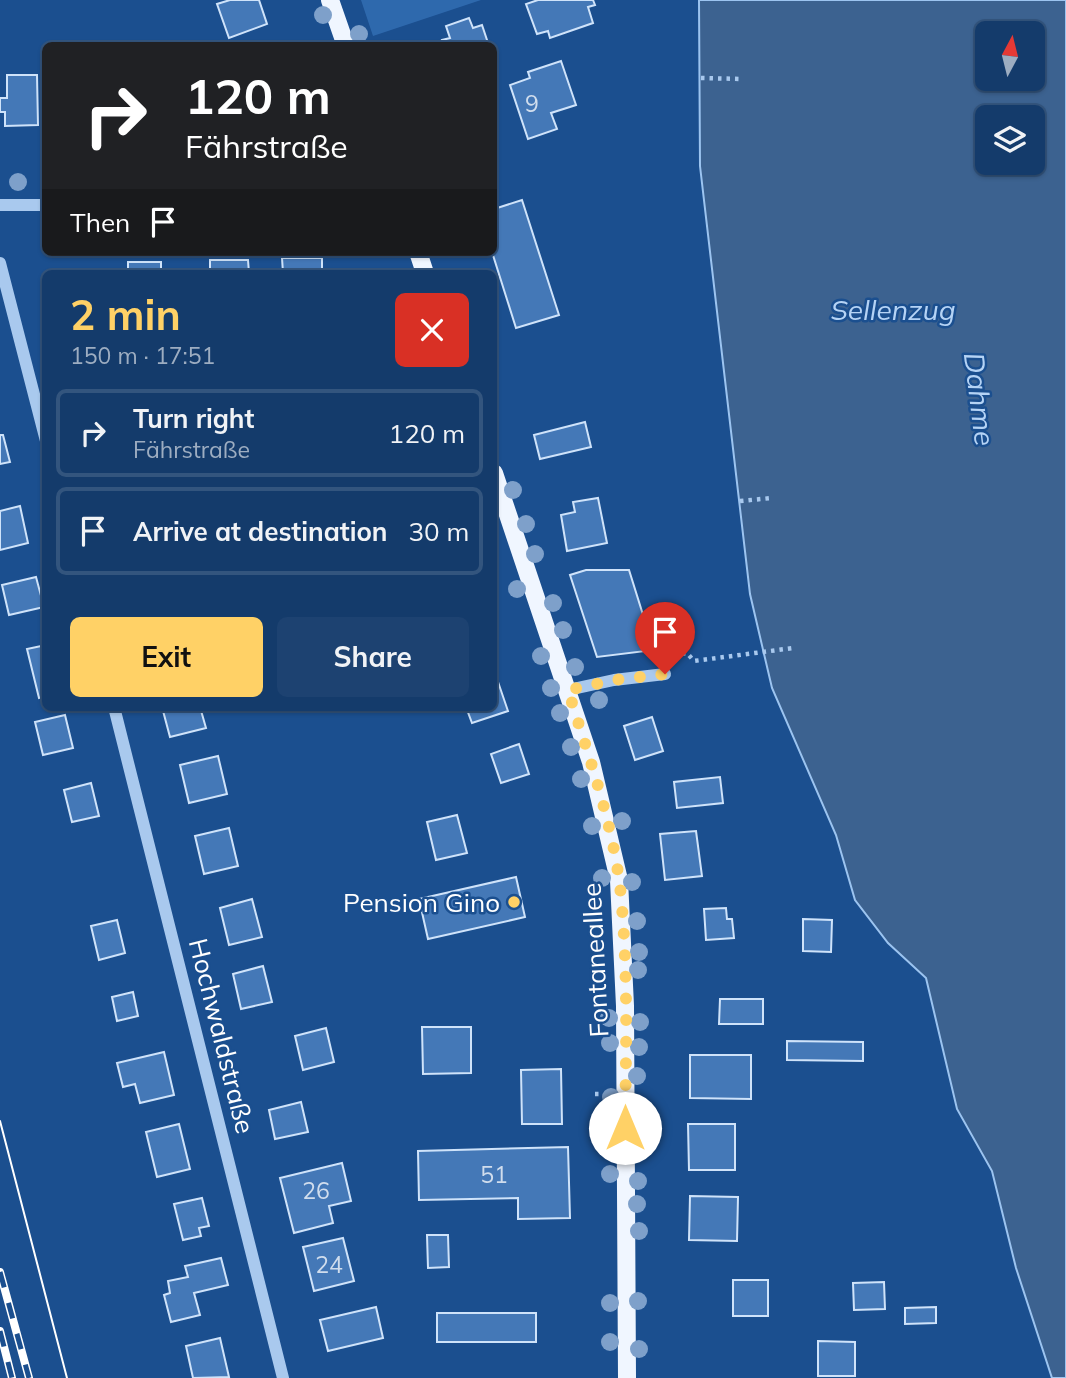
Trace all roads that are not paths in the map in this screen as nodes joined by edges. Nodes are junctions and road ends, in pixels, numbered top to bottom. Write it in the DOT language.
graph roads {
  1 [pos="330,0"];
  2 [pos="345,42"];
  3 [pos="0,205"];
  4 [pos="42,205"];
  5 [pos="0,263"];
  6 [pos="42,426"];
  7 [pos="497,483"];
  8 [pos="665,674"];
  9 [pos="568,690"];
  10 [pos="115,711"];
  11 [pos="284,1378"];
  12 [pos="627,1378"];
  1 -- 2 [label="main road"];
  3 -- 4 [label="street"];
  5 -- 6 [label="street"];
  7 -- 9 [label="main road, Fontaneallee"];
  8 -- 9 [label="street"];
  9 -- 12 [label="main road, Fontaneallee"];
  10 -- 11 [label="street, Hochwaldstraße"];
}
